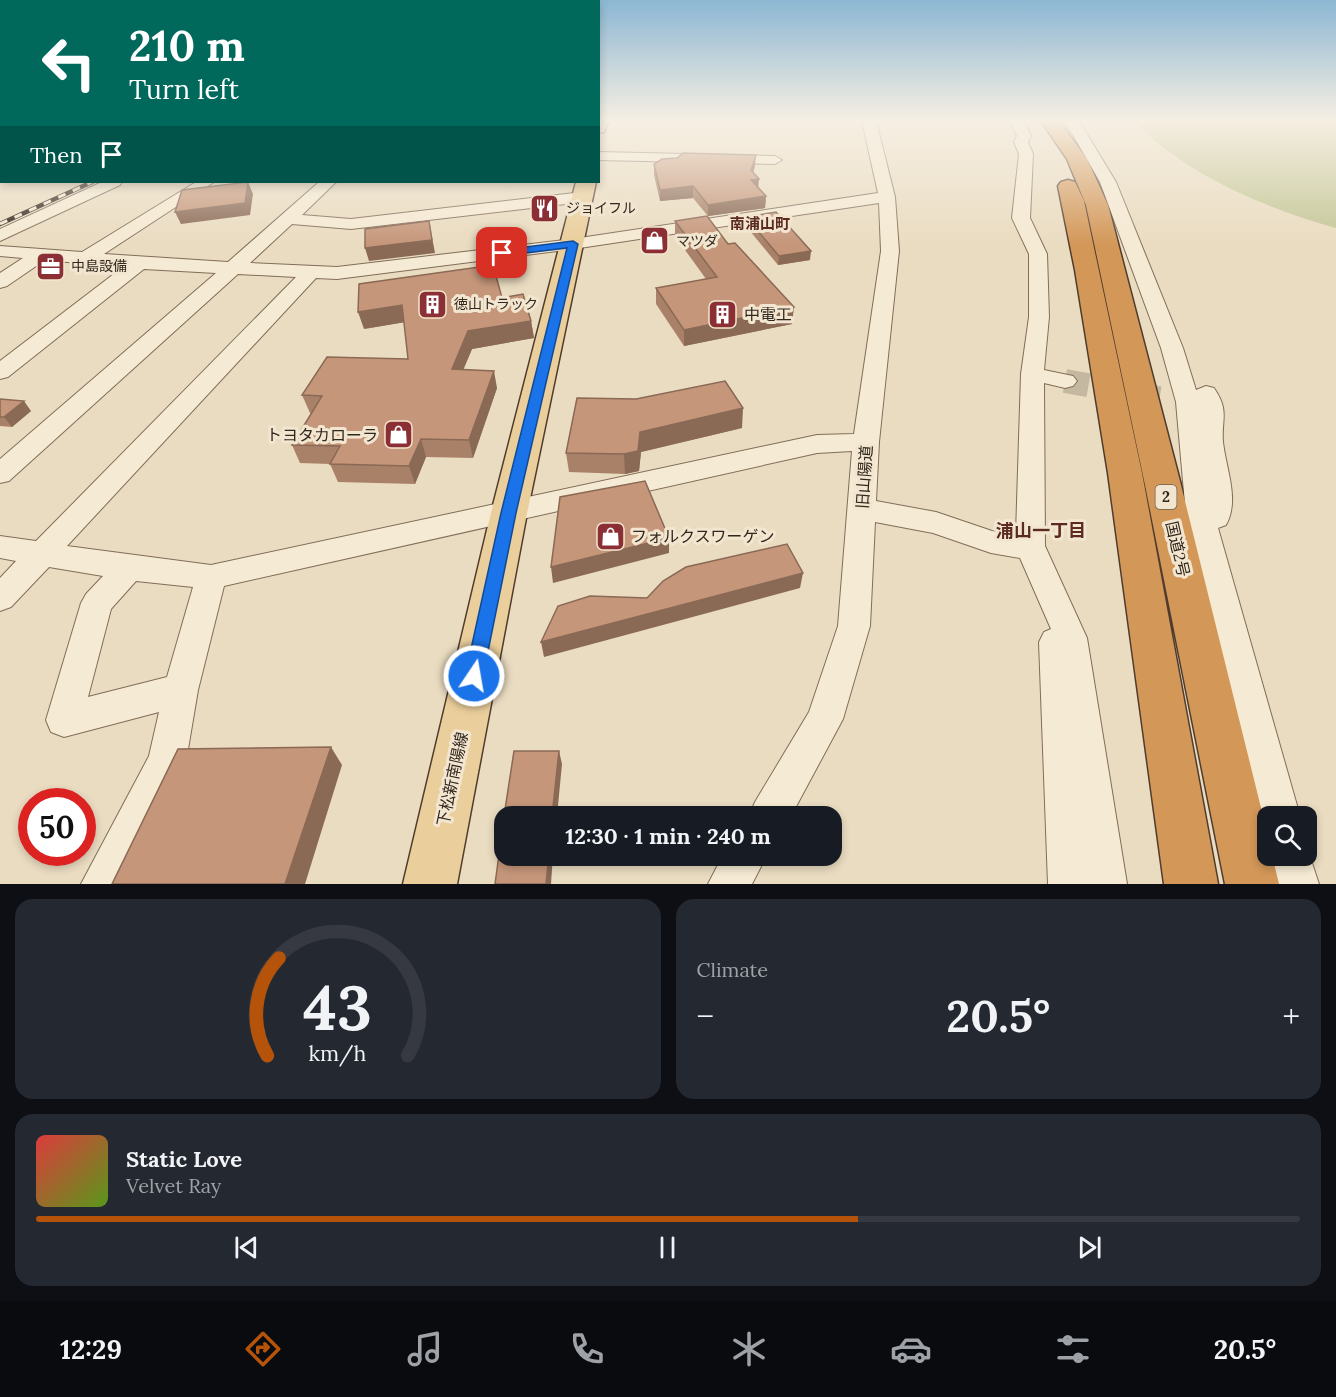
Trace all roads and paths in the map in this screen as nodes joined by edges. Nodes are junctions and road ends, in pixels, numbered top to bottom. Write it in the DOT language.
graph roads {
  1 [pos="879,162"];
  2 [pos="1025,162"];
  3 [pos="1059,162"];
  4 [pos="1078,162"];
  5 [pos="1096,162"];
  6 [pos="112,183"];
  7 [pos="204,183"];
  8 [pos="327,183"];
  9 [pos="584,189"];
  10 [pos="887,197"];
  11 [pos="288,219"];
  12 [pos="0,236"];
  13 [pos="573,244"];
  14 [pos="0,250"];
  15 [pos="44,253"];
  16 [pos="86,258"];
  17 [pos="140,263"];
  18 [pos="234,268"];
  19 [pos="311,272"];
  20 [pos="1115,273"];
  21 [pos="0,282"];
  22 [pos="0,372"];
  23 [pos="1032,374"];
  24 [pos="1065,381"];
  25 [pos="866,442"];
  26 [pos="0,474"];
  27 [pos="862,509"];
  28 [pos="509,513"];
  29 [pos="0,546"];
  30 [pos="1031,548"];
  31 [pos="44,554"];
  32 [pos="129,568"];
  33 [pos="211,577"];
  34 [pos="0,598"];
  35 [pos="1071,639"];
  36 [pos="181,690"];
  37 [pos="775,806"];
  38 [pos="1277,806"];
  39 [pos="740,866"];
  40 [pos="1293,866"];
  41 [pos="102,884"];
  42 [pos="430,884"];
  43 [pos="729,884"];
  44 [pos="1069,884"];
  45 [pos="1106,884"];
  46 [pos="1191,884"];
  47 [pos="1252,884"];
  48 [pos="1298,884"];
  1 -- 10 [label="street, 旧山陽道"];
  2 -- 23 [label="street"];
  3 -- 20 [label="highway, 国道2号 / 2"];
  4 -- 20 [label="highway, 国道2号 / 2"];
  5 -- 20 [label="street"];
  6 -- 12 [label="street"];
  7 -- 16 [label="street"];
  8 -- 11 [label="street"];
  9 -- 11 [label="street"];
  9 -- 13 [label="main road, 下松新南陽線"];
  10 -- 13 [label="street"];
  10 -- 25 [label="street, 旧山陽道"];
  11 -- 18 [label="street"];
  13 -- 19 [label="street"];
  13 -- 28 [label="main road, 下松新南陽線"];
  14 -- 15 [label="street"];
  15 -- 16 [label="street"];
  15 -- 21 [label="street"];
  16 -- 17 [label="street"];
  17 -- 18 [label="street"];
  17 -- 22 [label="street"];
  18 -- 19 [label="street"];
  18 -- 26 [label="street"];
  19 -- 31 [label="street"];
  20 -- 38 [label="street"];
  20 -- 46 [label="highway, 国道2号 / 2"];
  20 -- 47 [label="highway, 国道2号 / 2"];
  23 -- 24 [label="street"];
  23 -- 30 [label="street"];
  25 -- 27 [label="street, 旧山陽道"];
  25 -- 28 [label="street"];
  27 -- 30 [label="street"];
  27 -- 37 [label="street, 旧山陽道"];
  28 -- 33 [label="street"];
  28 -- 42 [label="main road, 下松新南陽線"];
  29 -- 31 [label="street"];
  30 -- 35 [label="street"];
  31 -- 32 [label="street"];
  31 -- 34 [label="street"];
  32 -- 33 [label="street"];
  32 -- 36 [label="street"];
  33 -- 36 [label="street"];
  35 -- 44 [label="street"];
  35 -- 45 [label="street"];
  36 -- 41 [label="street"];
  39 -- 43 [label="street"];
  40 -- 48 [label="street"];
}
